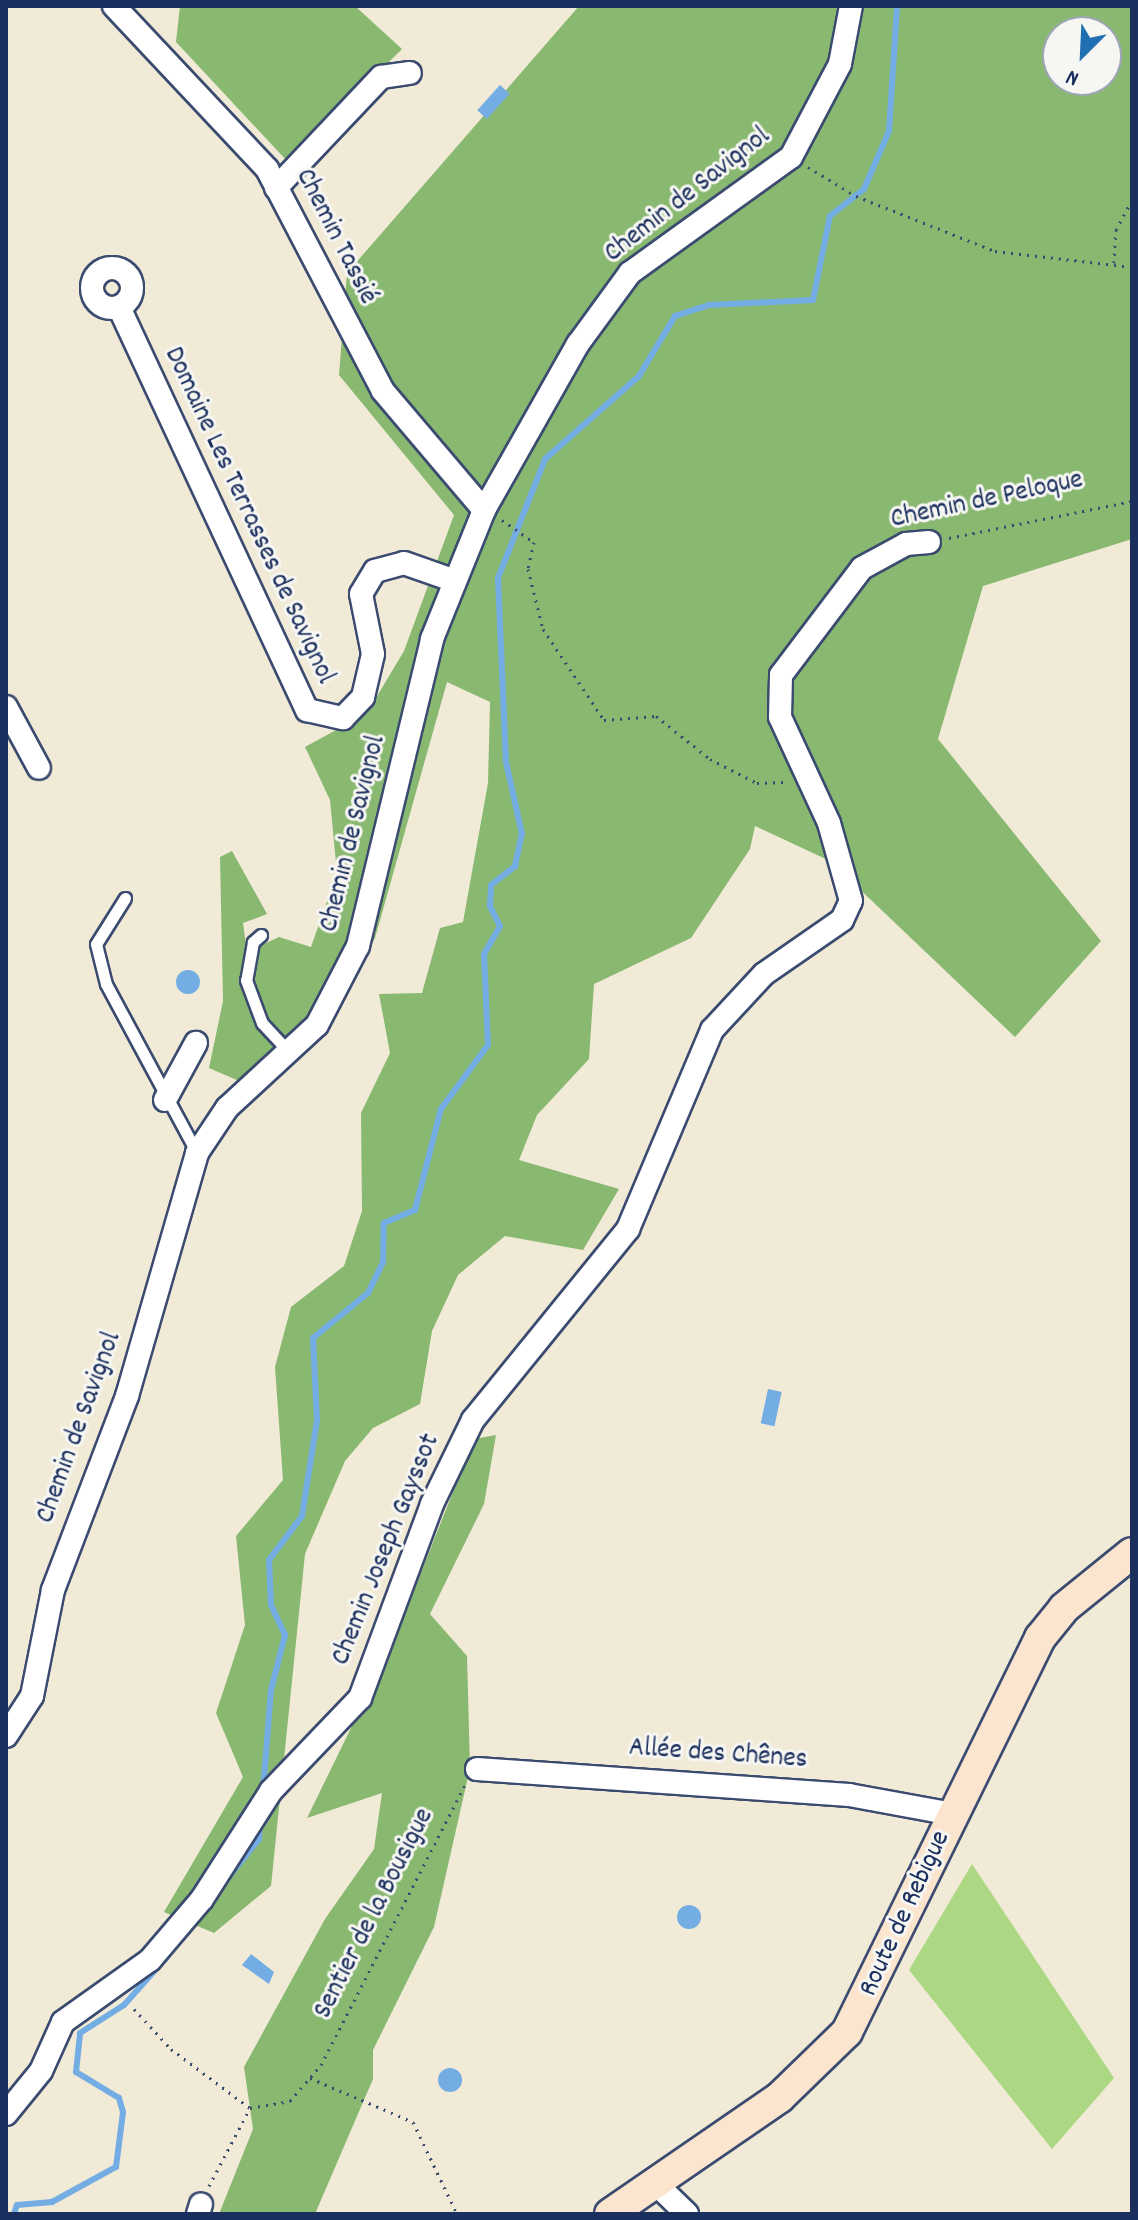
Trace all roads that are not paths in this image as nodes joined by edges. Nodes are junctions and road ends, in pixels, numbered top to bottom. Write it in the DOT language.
graph roads {
  1 [pos="114,6"];
  2 [pos="851,6"];
  3 [pos="410,73"];
  4 [pos="276,188"];
  5 [pos="119,307"];
  6 [pos="484,510"];
  7 [pos="929,542"];
  8 [pos="455,581"];
  9 [pos="6,707"];
  10 [pos="39,768"];
  11 [pos="805,778"];
  12 [pos="125,898"];
  13 [pos="261,935"];
  14 [pos="196,1043"];
  15 [pos="288,1051"];
  16 [pos="165,1100"];
  17 [pos="197,1153"];
  18 [pos="1132,1553"];
  19 [pos="6,1736"];
  20 [pos="477,1769"];
  21 [pos="953,1814"];
  22 [pos="6,2114"];
  23 [pos="654,2182"];
  24 [pos="610,2214"];
  25 [pos="687,2214"];
  1 -- 4 [label="street, Chemin Tassié"];
  2 -- 6 [label="street, Chemin de Savignol"];
  3 -- 4 [label="street"];
  4 -- 6 [label="street, Chemin Tassié"];
  5 -- 8 [label="street, Domaine Les Terrasses de Savignol"];
  6 -- 8 [label="street, Chemin de Savignol"];
  7 -- 11 [label="street, Chemin de Peloque"];
  8 -- 15 [label="street, Chemin de Savignol"];
  9 -- 10 [label="street"];
  11 -- 22 [label="street, Chemin Joseph Gayssot"];
  12 -- 16 [label="lane"];
  13 -- 15 [label="lane"];
  14 -- 16 [label="street"];
  15 -- 17 [label="street, Chemin de Savignol"];
  16 -- 17 [label="lane"];
  17 -- 19 [label="street, Chemin de Savignol"];
  18 -- 21 [label="street, Route de Rebigue"];
  20 -- 21 [label="street, Allée des Chênes"];
  21 -- 23 [label="street, Route de Rebigue"];
  23 -- 24 [label="street, Route de Rebigue"];
  23 -- 25 [label="street"];
}
